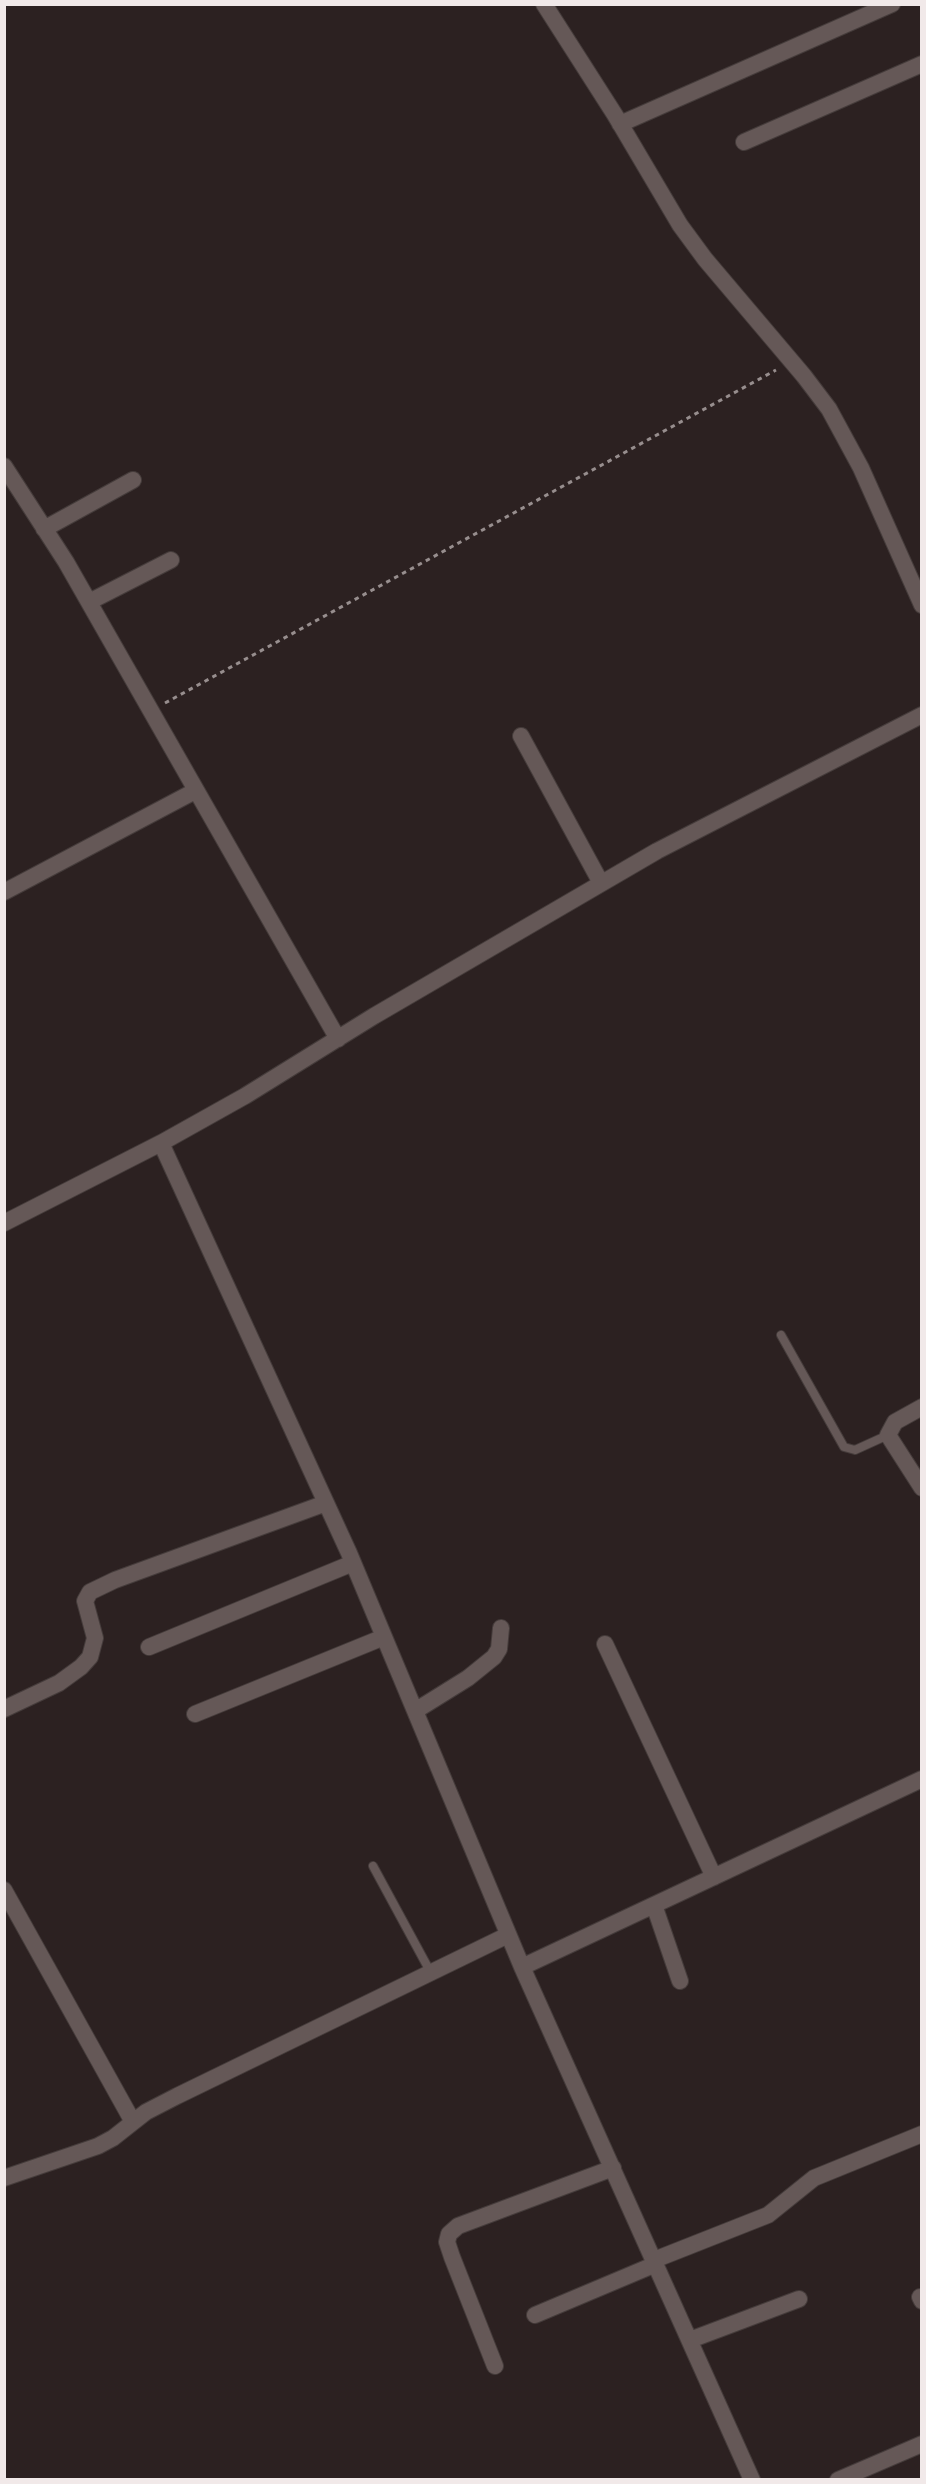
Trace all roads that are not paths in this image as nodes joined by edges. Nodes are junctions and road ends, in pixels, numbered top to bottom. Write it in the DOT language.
graph roads {
  1 [pos="544,4"];
  2 [pos="892,4"];
  3 [pos="921,64"];
  4 [pos="620,124"];
  5 [pos="744,142"];
  6 [pos="4,466"];
  7 [pos="133,480"];
  8 [pos="44,529"];
  9 [pos="171,560"];
  10 [pos="89,602"];
  11 [pos="921,605"];
  12 [pos="921,715"];
  13 [pos="521,736"];
  14 [pos="195,791"];
  15 [pos="601,882"];
  16 [pos="4,892"];
  17 [pos="338,1039"];
  18 [pos="161,1143"];
  19 [pos="4,1223"];
  20 [pos="782,1335"];
  21 [pos="921,1407"];
  22 [pos="888,1435"];
  23 [pos="921,1488"];
  24 [pos="326,1503"];
  25 [pos="353,1563"];
  26 [pos="501,1628"];
  27 [pos="384,1637"];
  28 [pos="605,1644"];
  29 [pos="149,1647"];
  30 [pos="4,1709"];
  31 [pos="415,1711"];
  32 [pos="195,1714"];
  33 [pos="921,1779"];
  34 [pos="373,1866"];
  35 [pos="714,1877"];
  36 [pos="4,1890"];
  37 [pos="654,1905"];
  38 [pos="508,1935"];
  39 [pos="522,1967"];
  40 [pos="431,1973"];
  41 [pos="680,1981"];
  42 [pos="133,2122"];
  43 [pos="921,2134"];
  44 [pos="613,2168"];
  45 [pos="4,2178"];
  46 [pos="655,2262"];
  47 [pos="799,2299"];
  48 [pos="535,2315"];
  49 [pos="690,2340"];
  50 [pos="495,2366"];
  51 [pos="921,2444"];
  52 [pos="752,2480"];
  53 [pos="838,2480"];
  1 -- 4 [label="street"];
  2 -- 4 [label="street"];
  3 -- 5 [label="street"];
  4 -- 11 [label="street"];
  6 -- 8 [label="street"];
  7 -- 8 [label="street"];
  8 -- 10 [label="street"];
  9 -- 10 [label="street"];
  10 -- 14 [label="street"];
  12 -- 15 [label="street"];
  13 -- 15 [label="street"];
  14 -- 16 [label="street"];
  14 -- 17 [label="street"];
  15 -- 17 [label="street"];
  17 -- 18 [label="street"];
  18 -- 19 [label="street"];
  18 -- 24 [label="street"];
  20 -- 22 [label="lane"];
  21 -- 22 [label="street"];
  22 -- 23 [label="street"];
  24 -- 25 [label="street"];
  24 -- 30 [label="street"];
  25 -- 27 [label="street"];
  25 -- 29 [label="street"];
  26 -- 31 [label="street"];
  27 -- 31 [label="street"];
  27 -- 32 [label="street"];
  28 -- 35 [label="street"];
  31 -- 38 [label="street"];
  33 -- 35 [label="street"];
  34 -- 40 [label="lane"];
  35 -- 37 [label="street"];
  36 -- 42 [label="street"];
  37 -- 39 [label="street"];
  37 -- 41 [label="street"];
  38 -- 39 [label="street"];
  38 -- 40 [label="street"];
  39 -- 44 [label="street"];
  40 -- 42 [label="street"];
  42 -- 45 [label="street"];
  43 -- 46 [label="street"];
  44 -- 46 [label="street"];
  44 -- 50 [label="street"];
  46 -- 48 [label="street"];
  46 -- 49 [label="street"];
  47 -- 49 [label="street"];
  49 -- 52 [label="street"];
  51 -- 53 [label="street"];
}
